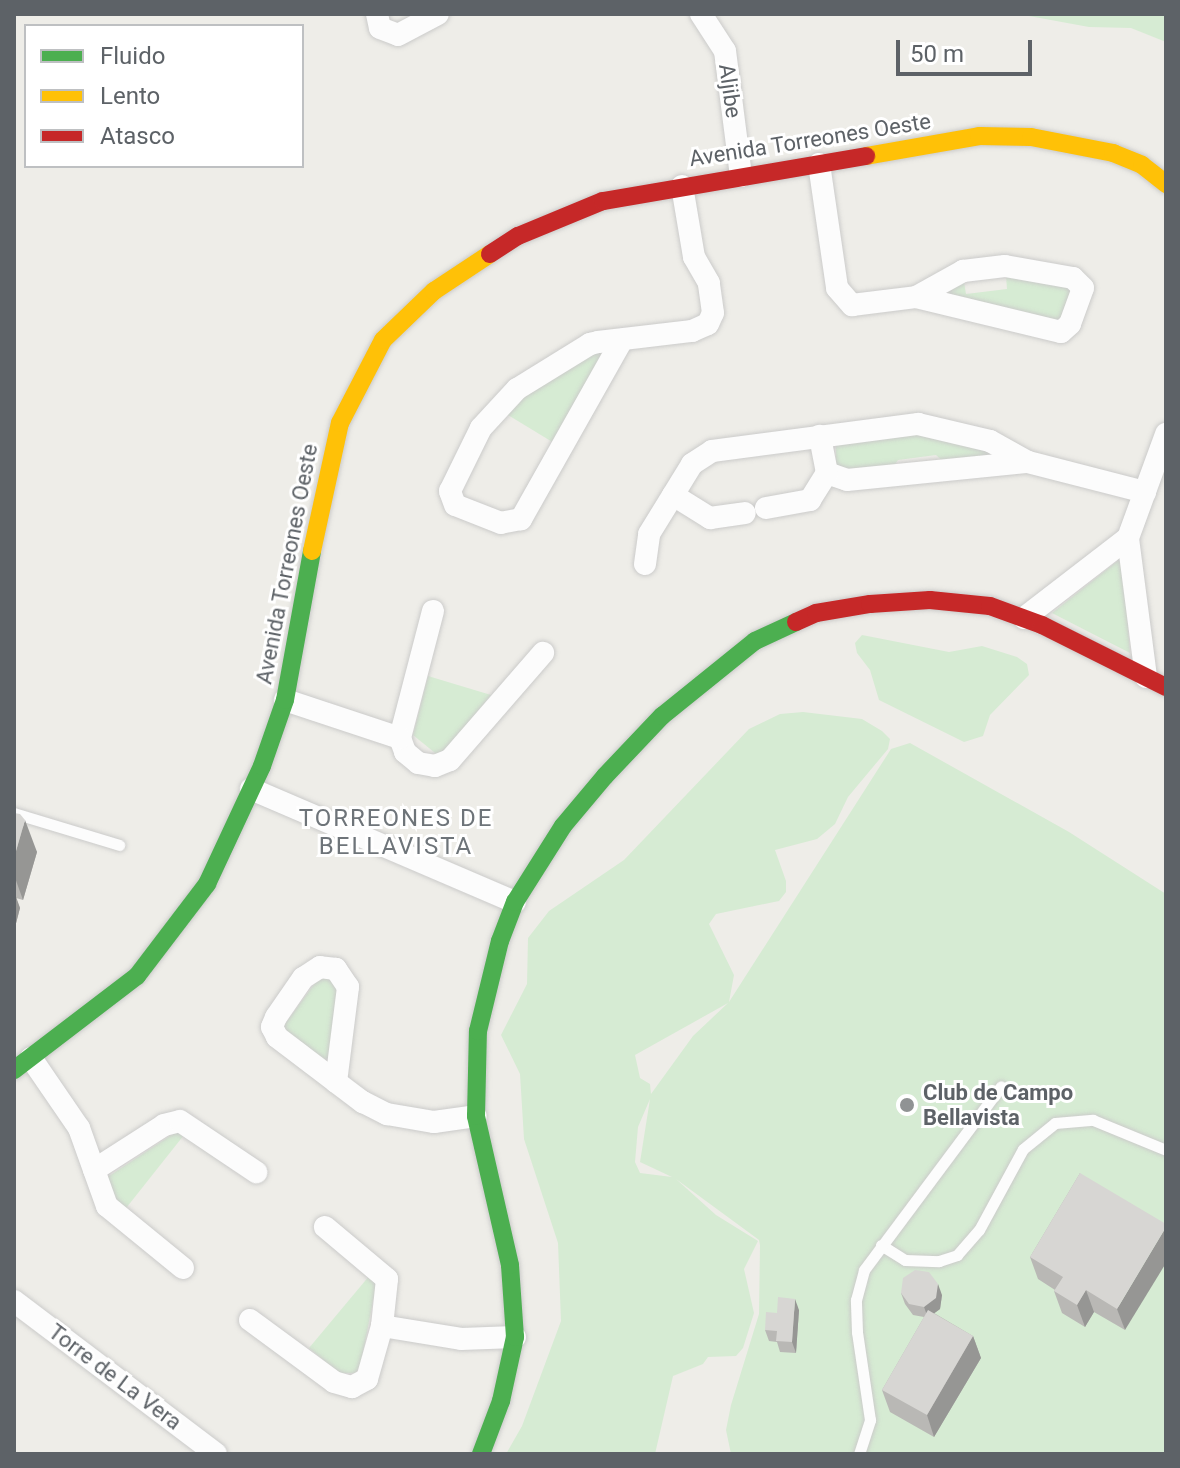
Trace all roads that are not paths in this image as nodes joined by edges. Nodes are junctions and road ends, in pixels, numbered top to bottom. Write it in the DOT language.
graph roads {
  1 [pos="377,14"];
  2 [pos="438,14"];
  3 [pos="701,14"];
  4 [pos="819,164"];
  5 [pos="741,176"];
  6 [pos="1166,184"];
  7 [pos="682,186"];
  8 [pos="916,297"];
  9 [pos="622,340"];
  10 [pos="1166,434"];
  11 [pos="820,436"];
  12 [pos="1028,462"];
  13 [pos="827,473"];
  14 [pos="1145,492"];
  15 [pos="673,495"];
  16 [pos="1128,538"];
  17 [pos="645,564"];
  18 [pos="433,611"];
  19 [pos="1024,618"];
  20 [pos="543,653"];
  21 [pos="1156,682"];
  22 [pos="285,700"];
  23 [pos="400,738"];
  24 [pos="251,789"];
  25 [pos="14,813"];
  26 [pos="119,845"];
  27 [pos="515,902"];
  28 [pos="23,1064"];
  29 [pos="336,1082"];
  30 [pos="1001,1086"];
  31 [pos="476,1116"];
  32 [pos="1166,1150"];
  33 [pos="94,1170"];
  34 [pos="256,1172"];
  35 [pos="325,1227"];
  36 [pos="881,1245"];
  37 [pos="183,1268"];
  38 [pos="14,1301"];
  39 [pos="250,1320"];
  40 [pos="382,1326"];
  41 [pos="515,1337"];
  42 [pos="216,1454"];
  43 [pos="481,1454"];
  44 [pos="859,1454"];
  1 -- 2 [label="street"];
  3 -- 5 [label="street, Aljibe"];
  4 -- 5 [label="street, Avenida Torreones Oeste"];
  4 -- 6 [label="street, Avenida Torreones Oeste"];
  4 -- 8 [label="street"];
  5 -- 7 [label="street, Avenida Torreones Oeste"];
  7 -- 9 [label="street"];
  7 -- 22 [label="street, Avenida Torreones Oeste"];
  8 -- 8 [label="street"];
  9 -- 9 [label="street"];
  10 -- 14 [label="street"];
  11 -- 12 [label="street"];
  11 -- 13 [label="street"];
  11 -- 15 [label="street"];
  12 -- 13 [label="street"];
  12 -- 14 [label="street"];
  13 -- 15 [label="street"];
  14 -- 16 [label="street"];
  15 -- 17 [label="street"];
  16 -- 19 [label="street"];
  16 -- 21 [label="street"];
  18 -- 23 [label="street"];
  19 -- 21 [label="street"];
  19 -- 27 [label="street"];
  20 -- 23 [label="street"];
  22 -- 23 [label="street"];
  22 -- 24 [label="street, Avenida Torreones Oeste"];
  24 -- 27 [label="street"];
  24 -- 28 [label="street, Avenida Torreones Oeste"];
  25 -- 26 [label="lane"];
  27 -- 31 [label="street"];
  28 -- 33 [label="street"];
  29 -- 29 [label="street"];
  29 -- 31 [label="street"];
  30 -- 36 [label="lane"];
  31 -- 41 [label="street"];
  32 -- 36 [label="lane"];
  33 -- 34 [label="street"];
  33 -- 37 [label="street"];
  35 -- 40 [label="street"];
  36 -- 44 [label="lane"];
  38 -- 42 [label="street, Torre de La Vera"];
  39 -- 40 [label="street"];
  40 -- 41 [label="street"];
  41 -- 43 [label="street"];
}
